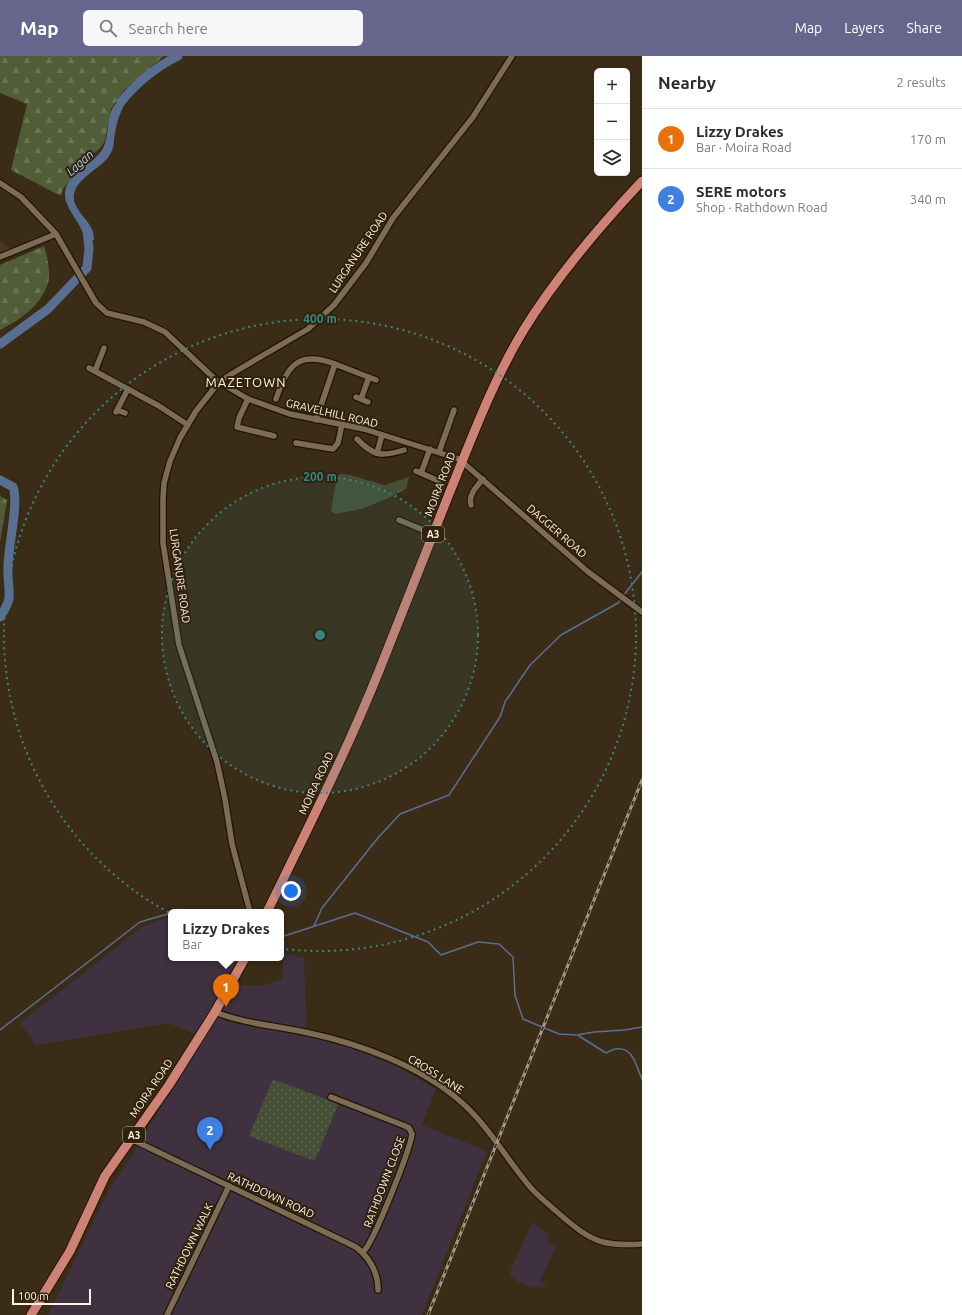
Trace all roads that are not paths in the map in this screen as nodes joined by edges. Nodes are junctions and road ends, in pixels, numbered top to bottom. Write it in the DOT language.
graph roads {
  1 [pos="512,56"];
  2 [pos="642,181"];
  3 [pos="0,183"];
  4 [pos="56,234"];
  5 [pos="0,258"];
  6 [pos="104,348"];
  7 [pos="334,364"];
  8 [pos="89,368"];
  9 [pos="95,371"];
  10 [pos="369,377"];
  11 [pos="376,380"];
  12 [pos="219,382"];
  13 [pos="128,389"];
  14 [pos="248,399"];
  15 [pos="276,399"];
  16 [pos="368,402"];
  17 [pos="125,413"];
  18 [pos="451,413"];
  19 [pos="316,420"];
  20 [pos="342,424"];
  21 [pos="188,425"];
  22 [pos="382,435"];
  23 [pos="274,436"];
  24 [pos="357,439"];
  25 [pos="296,443"];
  26 [pos="430,449"];
  27 [pos="404,450"];
  28 [pos="438,452"];
  29 [pos="377,453"];
  30 [pos="462,461"];
  31 [pos="484,479"];
  32 [pos="439,481"];
  33 [pos="471,505"];
  34 [pos="399,520"];
  35 [pos="433,534"];
  36 [pos="642,612"];
  37 [pos="249,909"];
  38 [pos="268,909"];
  39 [pos="243,961"];
  40 [pos="215,1012"];
  41 [pos="331,1096"];
  42 [pos="131,1139"];
  43 [pos="229,1186"];
  44 [pos="642,1244"];
  45 [pos="363,1252"];
  46 [pos="378,1290"];
  47 [pos="30,1315"];
  48 [pos="167,1315"];
  1 -- 12 [label="street, LURGANURE ROAD"];
  2 -- 30 [label="highway, MOIRA ROAD / A3"];
  3 -- 4 [label="street, GRAVELHILL ROAD"];
  4 -- 5 [label="street"];
  4 -- 12 [label="street, GRAVELHILL ROAD"];
  6 -- 9 [label="street"];
  7 -- 10 [label="street"];
  7 -- 15 [label="street"];
  7 -- 19 [label="street"];
  8 -- 9 [label="street"];
  9 -- 13 [label="street"];
  10 -- 11 [label="street"];
  10 -- 16 [label="street"];
  12 -- 14 [label="street, GRAVELHILL ROAD"];
  12 -- 21 [label="street, LURGANURE ROAD"];
  13 -- 17 [label="street"];
  13 -- 21 [label="street"];
  14 -- 19 [label="street, GRAVELHILL ROAD"];
  14 -- 23 [label="street"];
  18 -- 28 [label="street"];
  19 -- 20 [label="street, GRAVELHILL ROAD"];
  20 -- 22 [label="street, GRAVELHILL ROAD"];
  20 -- 25 [label="street"];
  21 -- 37 [label="street, LURGANURE ROAD"];
  22 -- 26 [label="street, GRAVELHILL ROAD"];
  22 -- 29 [label="street"];
  24 -- 29 [label="street"];
  26 -- 28 [label="street, GRAVELHILL ROAD"];
  26 -- 32 [label="street"];
  27 -- 29 [label="street"];
  28 -- 30 [label="street, GRAVELHILL ROAD"];
  30 -- 31 [label="street, DAGGER ROAD"];
  30 -- 35 [label="highway, MOIRA ROAD / A3"];
  31 -- 33 [label="street"];
  31 -- 36 [label="street, DAGGER ROAD"];
  34 -- 35 [label="street"];
  35 -- 38 [label="highway, MOIRA ROAD / A3"];
  39 -- 40 [label="highway, MOIRA ROAD / A3"];
  40 -- 42 [label="highway, MOIRA ROAD / A3"];
  40 -- 44 [label="street, CROSS LANE"];
  41 -- 45 [label="street, RATHDOWN CLOSE"];
  42 -- 43 [label="street, RATHDOWN ROAD"];
  42 -- 47 [label="highway, MOIRA ROAD / A3"];
  43 -- 45 [label="street, RATHDOWN ROAD"];
  43 -- 48 [label="street, RATHDOWN WALK"];
  45 -- 46 [label="street, RATHDOWN ROAD"];
}
